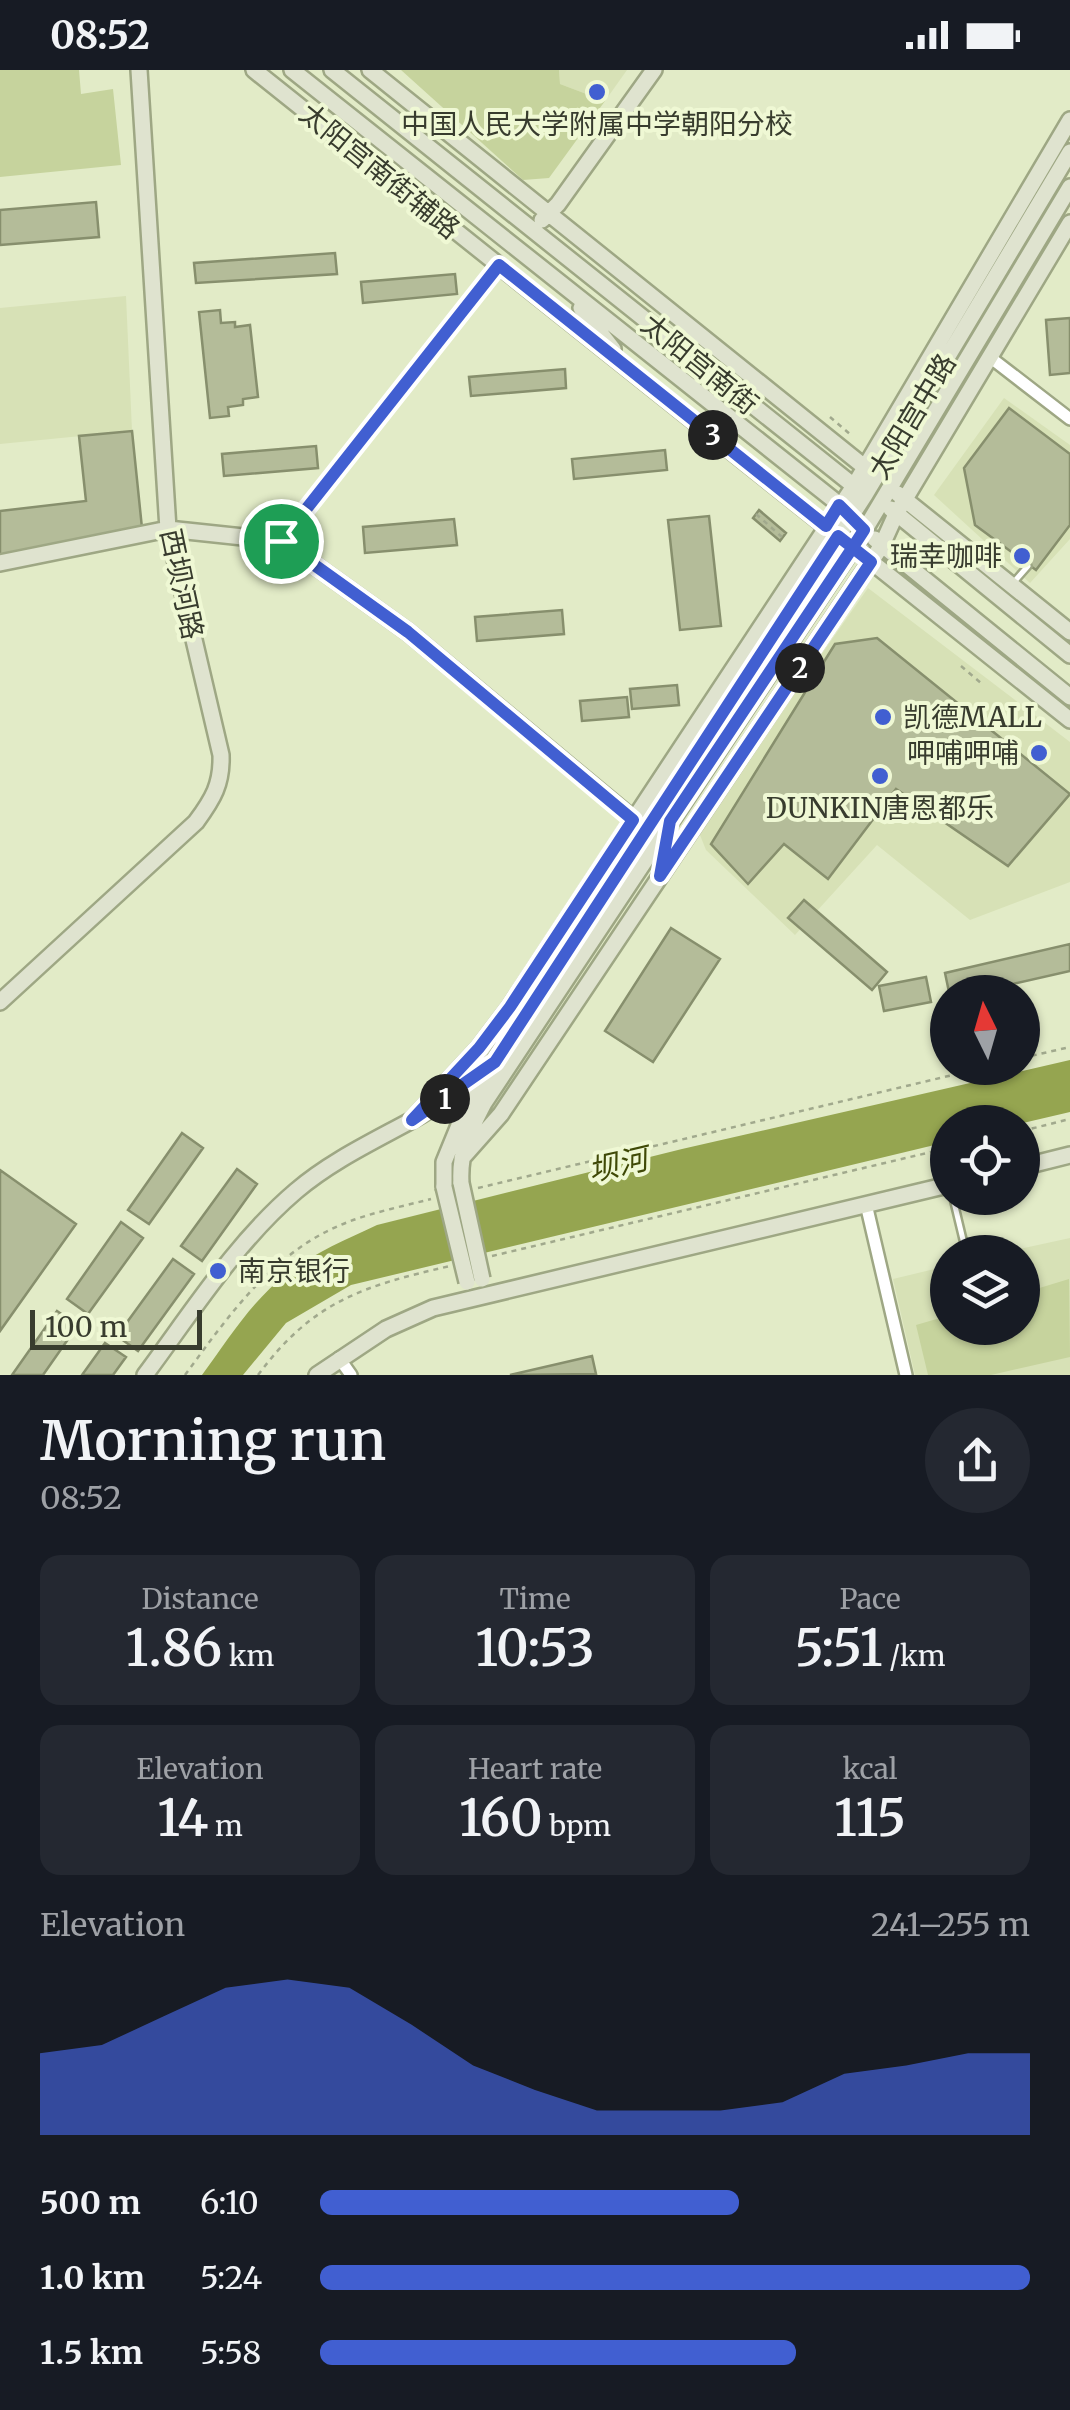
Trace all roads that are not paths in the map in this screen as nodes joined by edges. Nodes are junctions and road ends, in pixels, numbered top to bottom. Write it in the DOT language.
graph roads {
  1 [pos="139,70"];
  2 [pos="254,70"];
  3 [pos="292,70"];
  4 [pos="332,70"];
  5 [pos="654,70"];
  6 [pos="374,74"];
  7 [pos="1070,120"];
  8 [pos="414,135"];
  9 [pos="1070,152"];
  10 [pos="1070,187"];
  11 [pos="1038,205"];
  12 [pos="550,214"];
  13 [pos="1070,222"];
  14 [pos="1047,226"];
  15 [pos="531,229"];
  16 [pos="993,250"];
  17 [pos="499,265"];
  18 [pos="1036,280"];
  19 [pos="563,285"];
  20 [pos="990,358"];
  21 [pos="630,369"];
  22 [pos="1068,415"];
  23 [pos="870,472"];
  24 [pos="860,490"];
  25 [pos="886,495"];
  26 [pos="900,506"];
  27 [pos="846,510"];
  28 [pos="168,529"];
  29 [pos="864,530"];
  30 [pos="832,531"];
  31 [pos="281,541"];
  32 [pos="882,546"];
  33 [pos="853,547"];
  34 [pos="871,562"];
  35 [pos="0,563"];
  36 [pos="1028,566"];
  37 [pos="1011,585"];
  38 [pos="1070,632"];
  39 [pos="1070,655"];
  40 [pos="1070,697"];
  41 [pos="740,717"];
  42 [pos="1070,720"];
  43 [pos="758,730"];
  44 [pos="667,799"];
  45 [pos="633,820"];
  46 [pos="670,821"];
  47 [pos="611,853"];
  48 [pos="660,876"];
  49 [pos="0,1002"];
  50 [pos="495,1062"];
  51 [pos="412,1120"];
  52 [pos="1070,1155"];
  53 [pos="460,1160"];
  54 [pos="1040,1162"];
  55 [pos="448,1189"];
  56 [pos="930,1189"];
  57 [pos="866,1204"];
  58 [pos="477,1288"];
  59 [pos="339,1358"];
  60 [pos="145,1375"];
  61 [pos="317,1375"];
  62 [pos="351,1375"];
  63 [pos="906,1375"];
  1 -- 28 [label="street, 西坝河路"];
  2 -- 17 [label="street, 太阳宫南街辅路"];
  3 -- 19 [label="street, 太阳宫南街"];
  4 -- 8 [label="street, 太阳宫南街"];
  5 -- 12 [label="street"];
  6 -- 8 [label="street"];
  6 -- 12 [label="street, 太阳宫南街"];
  7 -- 16 [label="street, 太阳宫中路"];
  8 -- 15 [label="street, 太阳宫南街"];
  9 -- 11 [label="street, 太阳宫中路"];
  10 -- 14 [label="street, 太阳宫中路"];
  11 -- 16 [label="street"];
  11 -- 23 [label="street, 太阳宫中路"];
  12 -- 15 [label="street"];
  12 -- 23 [label="street, 太阳宫南街"];
  13 -- 18 [label="street, 太阳宫中路"];
  14 -- 18 [label="street"];
  14 -- 25 [label="street, 太阳宫中路"];
  15 -- 24 [label="street, 太阳宫南街"];
  16 -- 23 [label="street, 太阳宫中路"];
  17 -- 21 [label="street, 太阳宫南街辅路"];
  17 -- 31 [label="street"];
  18 -- 20 [label="street, 太阳宫中路"];
  19 -- 21 [label="street"];
  19 -- 27 [label="street, 太阳宫南街"];
  20 -- 22 [label="street"];
  20 -- 26 [label="street, 太阳宫中路"];
  21 -- 30 [label="street, 太阳宫南街辅路"];
  23 -- 24 [label="street, 太阳宫中路"];
  23 -- 25 [label="street, 太阳宫南街"];
  24 -- 25 [label="street, 太阳宫南街"];
  24 -- 27 [label="street, 太阳宫中路"];
  25 -- 26 [label="street, 太阳宫南街"];
  25 -- 29 [label="street, 太阳宫中路"];
  26 -- 32 [label="street, 太阳宫中路"];
  26 -- 37 [label="street, 太阳宫南街"];
  26 -- 39 [label="street, 太阳宫南街"];
  27 -- 29 [label="street, 太阳宫南街"];
  27 -- 30 [label="street, 太阳宫中路"];
  28 -- 31 [label="street"];
  28 -- 35 [label="street"];
  28 -- 49 [label="street, 西坝河路"];
  29 -- 32 [label="street, 太阳宫南街"];
  29 -- 33 [label="street, 太阳宫中路"];
  30 -- 33 [label="street, 太阳宫南街辅路"];
  30 -- 44 [label="street, 太阳宫中路"];
  30 -- 45 [label="street, 太阳宫中路"];
  31 -- 45 [label="street"];
  32 -- 34 [label="street, 太阳宫中路"];
  32 -- 40 [label="street, 太阳宫南街"];
  33 -- 34 [label="street, 太阳宫南街辅路"];
  33 -- 41 [label="street, 太阳宫中路"];
  34 -- 42 [label="street, 太阳宫南街辅路"];
  34 -- 43 [label="street, 太阳宫中路"];
  36 -- 37 [label="lane"];
  37 -- 38 [label="street, 太阳宫南街"];
  41 -- 43 [label="street"];
  41 -- 46 [label="street, 太阳宫中路"];
  43 -- 48 [label="street, 太阳宫中路"];
  44 -- 47 [label="street"];
  44 -- 50 [label="street, 太阳宫中路"];
  45 -- 47 [label="street, 太阳宫中路"];
  46 -- 48 [label="street"];
  46 -- 53 [label="street, 太阳宫中路"];
  47 -- 51 [label="street, 太阳宫中路"];
  48 -- 53 [label="street, 太阳宫中路"];
  50 -- 51 [label="street"];
  50 -- 55 [label="street, 太阳宫中路"];
  51 -- 60 [label="street"];
  52 -- 54 [label="street"];
  53 -- 55 [label="street, 太阳宫中路"];
  55 -- 58 [label="street, bridge"];
  56 -- 57 [label="street"];
  57 -- 58 [label="street"];
  57 -- 63 [label="street"];
  58 -- 59 [label="street"];
  59 -- 61 [label="street"];
  59 -- 62 [label="street"];
}
